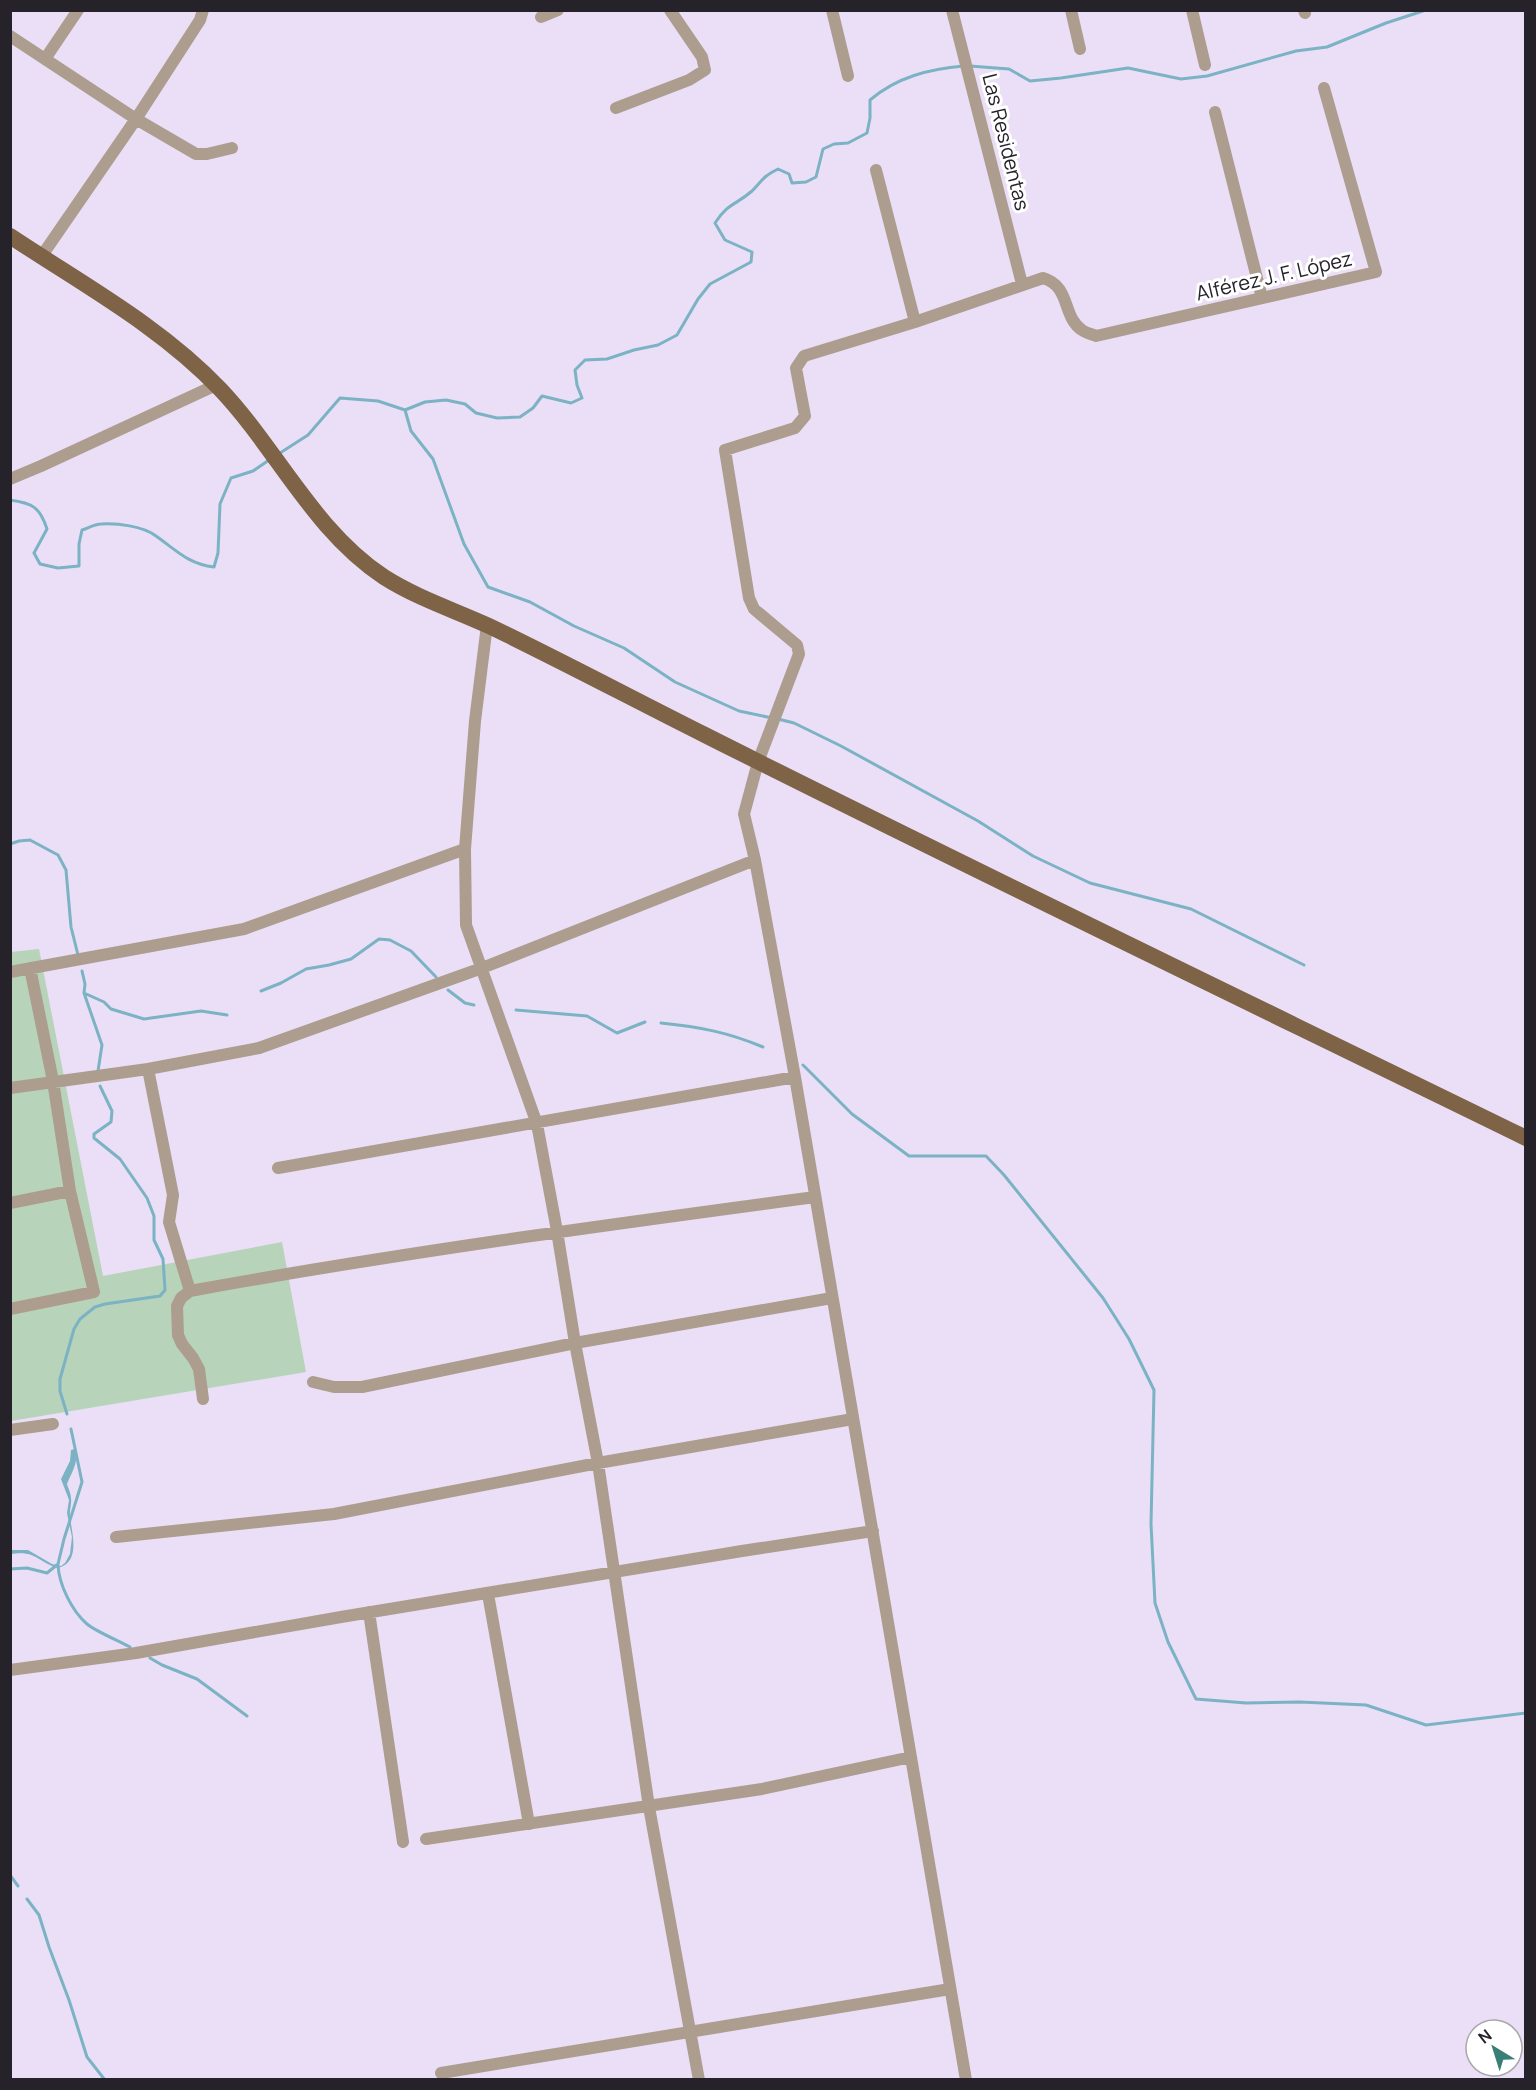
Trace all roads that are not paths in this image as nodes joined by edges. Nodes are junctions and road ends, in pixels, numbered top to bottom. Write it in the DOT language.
graph roads {
  1 [pos="78,10"];
  2 [pos="203,10"];
  3 [pos="558,10"];
  4 [pos="670,10"];
  5 [pos="832,10"];
  6 [pos="952,10"];
  7 [pos="1071,10"];
  8 [pos="1192,10"];
  9 [pos="541,17"];
  10 [pos="12,40"];
  11 [pos="1080,49"];
  12 [pos="45,59"];
  13 [pos="1205,65"];
  14 [pos="848,76"];
  15 [pos="1324,88"];
  16 [pos="616,108"];
  17 [pos="1215,112"];
  18 [pos="136,119"];
  19 [pos="232,148"];
  20 [pos="876,170"];
  21 [pos="10,236"];
  22 [pos="41,257"];
  23 [pos="1022,284"];
  24 [pos="1262,298"];
  25 [pos="915,322"];
  26 [pos="216,385"];
  27 [pos="10,479"];
  28 [pos="487,625"];
  29 [pos="758,762"];
  30 [pos="465,849"];
  31 [pos="755,860"];
  32 [pos="30,968"];
  33 [pos="482,968"];
  34 [pos="10,972"];
  35 [pos="148,1069"];
  36 [pos="795,1077"];
  37 [pos="52,1081"];
  38 [pos="10,1088"];
  39 [pos="537,1124"];
  40 [pos="1526,1138"];
  41 [pos="278,1168"];
  42 [pos="70,1191"];
  43 [pos="815,1197"];
  44 [pos="10,1203"];
  45 [pos="557,1231"];
  46 [pos="190,1291"];
  47 [pos="832,1298"];
  48 [pos="10,1309"];
  49 [pos="575,1343"];
  50 [pos="313,1382"];
  51 [pos="202,1399"];
  52 [pos="853,1419"];
  53 [pos="53,1424"];
  54 [pos="10,1431"];
  55 [pos="598,1463"];
  56 [pos="873,1531"];
  57 [pos="116,1537"];
  58 [pos="614,1572"];
  59 [pos="488,1594"];
  60 [pos="369,1612"];
  61 [pos="10,1670"];
  62 [pos="911,1757"];
  63 [pos="649,1807"];
  64 [pos="529,1824"];
  65 [pos="426,1839"];
  66 [pos="403,1842"];
  67 [pos="950,1989"];
  68 [pos="691,2032"];
  69 [pos="441,2073"];
  70 [pos="699,2079"];
  71 [pos="966,2079"];
  1 -- 12 [label="street"];
  2 -- 18 [label="street"];
  3 -- 9 [label="street"];
  4 -- 16 [label="street"];
  5 -- 14 [label="street"];
  6 -- 23 [label="street, Las Residentas"];
  7 -- 11 [label="street"];
  8 -- 13 [label="street"];
  10 -- 12 [label="street"];
  12 -- 18 [label="street"];
  15 -- 24 [label="street, Alférez J. F. López"];
  17 -- 24 [label="street"];
  18 -- 19 [label="street"];
  18 -- 22 [label="street"];
  20 -- 25 [label="street"];
  21 -- 22 [label="main road"];
  22 -- 26 [label="main road"];
  23 -- 24 [label="street, Alférez J. F. López"];
  23 -- 25 [label="street"];
  25 -- 29 [label="street"];
  26 -- 27 [label="street"];
  26 -- 28 [label="main road"];
  28 -- 29 [label="main road"];
  28 -- 30 [label="street"];
  29 -- 31 [label="street"];
  29 -- 40 [label="main road"];
  30 -- 32 [label="street"];
  30 -- 33 [label="street"];
  31 -- 33 [label="street"];
  31 -- 36 [label="street"];
  32 -- 34 [label="street"];
  32 -- 37 [label="street"];
  33 -- 35 [label="street"];
  33 -- 39 [label="street"];
  35 -- 37 [label="street"];
  35 -- 46 [label="street"];
  36 -- 39 [label="street"];
  36 -- 43 [label="street"];
  37 -- 38 [label="street"];
  37 -- 42 [label="street"];
  39 -- 41 [label="street"];
  39 -- 45 [label="street"];
  42 -- 44 [label="street"];
  42 -- 48 [label="street"];
  43 -- 45 [label="street"];
  43 -- 47 [label="street"];
  45 -- 46 [label="street"];
  45 -- 49 [label="street"];
  46 -- 51 [label="street"];
  47 -- 49 [label="street"];
  47 -- 52 [label="street"];
  49 -- 50 [label="street"];
  49 -- 55 [label="street"];
  52 -- 55 [label="street"];
  52 -- 56 [label="street"];
  53 -- 54 [label="street"];
  55 -- 57 [label="street"];
  55 -- 58 [label="street"];
  56 -- 58 [label="street"];
  56 -- 62 [label="street"];
  58 -- 59 [label="street"];
  58 -- 63 [label="street"];
  59 -- 60 [label="street"];
  59 -- 64 [label="street"];
  60 -- 61 [label="street"];
  60 -- 66 [label="street"];
  62 -- 63 [label="street"];
  62 -- 67 [label="street"];
  63 -- 64 [label="street"];
  63 -- 68 [label="street"];
  64 -- 65 [label="street"];
  67 -- 68 [label="street"];
  67 -- 71 [label="street"];
  68 -- 69 [label="street"];
  68 -- 70 [label="street"];
}
